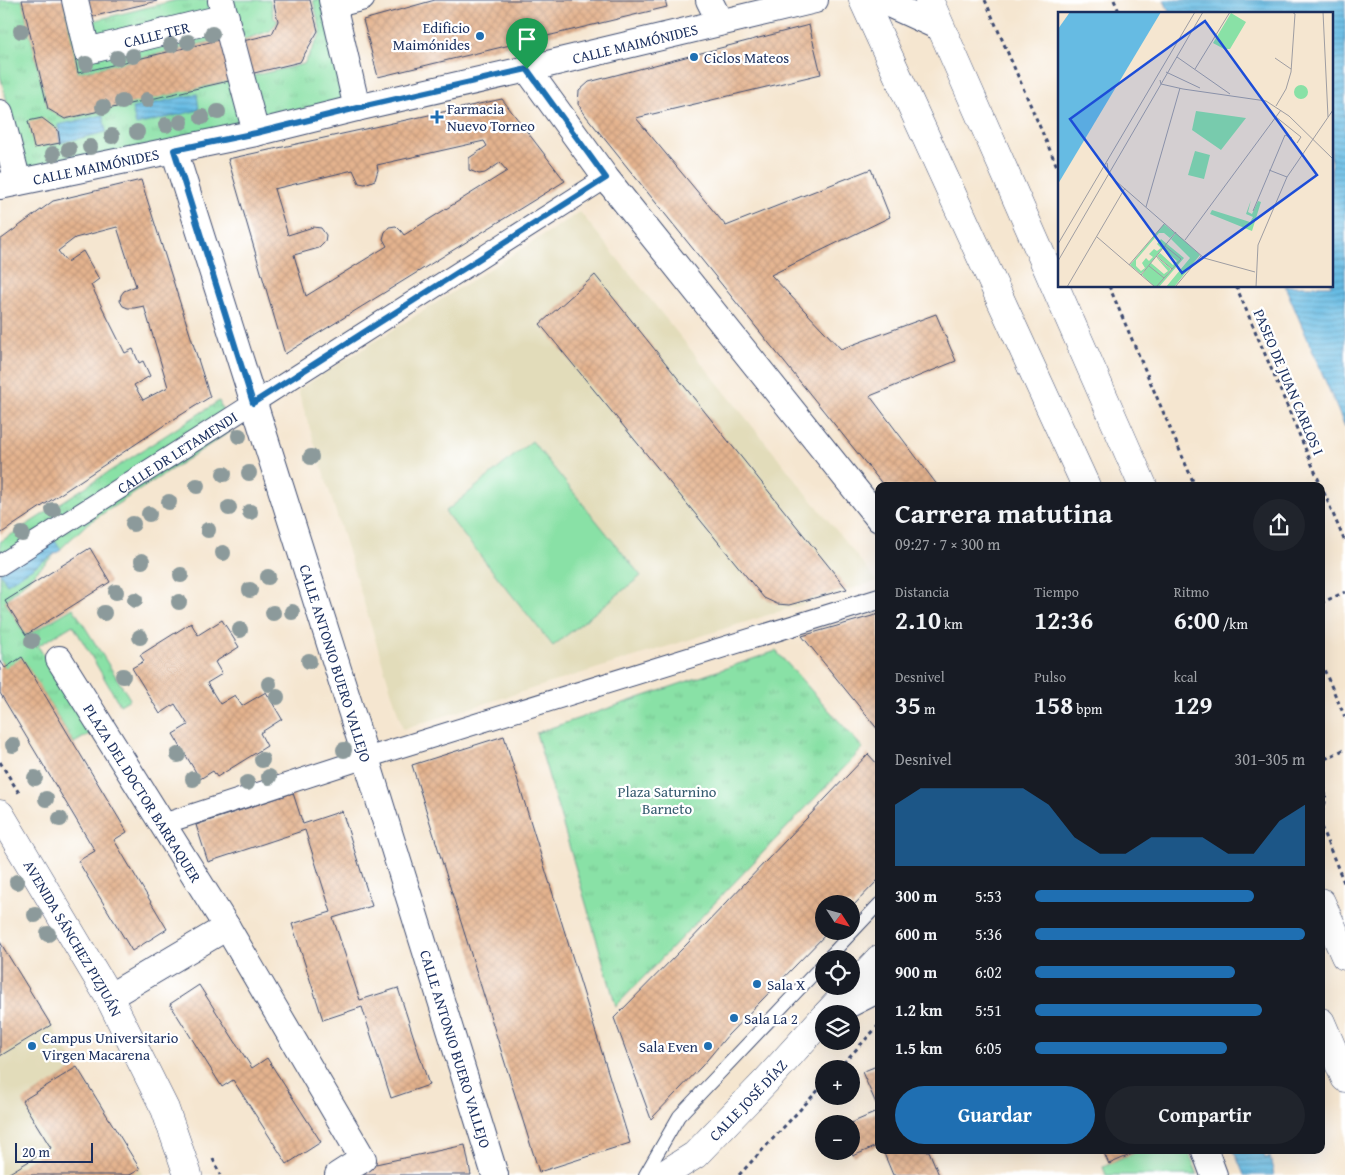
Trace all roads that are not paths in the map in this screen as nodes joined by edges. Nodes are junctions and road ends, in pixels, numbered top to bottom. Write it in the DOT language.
graph roads {
  1 [pos="75,0"];
  2 [pos="364,0"];
  3 [pos="815,0"];
  4 [pos="863,0"];
  5 [pos="880,0"];
  6 [pos="929,0"];
  7 [pos="332,4"];
  8 [pos="223,8"];
  9 [pos="714,11"];
  10 [pos="941,28"];
  11 [pos="527,69"];
  12 [pos="357,108"];
  13 [pos="0,112"];
  14 [pos="256,133"];
  15 [pos="174,150"];
  16 [pos="606,178"];
  17 [pos="9,184"];
  18 [pos="253,403"];
  19 [pos="1084,482"];
  20 [pos="1141,482"];
  21 [pos="875,515"];
  22 [pos="0,565"];
  23 [pos="875,600"];
  24 [pos="58,659"];
  25 [pos="366,758"];
  26 [pos="0,814"];
  27 [pos="163,824"];
  28 [pos="875,908"];
  29 [pos="1325,911"];
  30 [pos="227,927"];
  31 [pos="836,950"];
  32 [pos="1345,956"];
  33 [pos="875,963"];
  34 [pos="815,972"];
  35 [pos="875,991"];
  36 [pos="109,997"];
  37 [pos="836,1005"];
  38 [pos="848,1005"];
  39 [pos="815,1028"];
  40 [pos="1325,1031"];
  41 [pos="1345,1078"];
  42 [pos="1206,1154"];
  43 [pos="188,1175"];
  44 [pos="338,1175"];
  45 [pos="495,1175"];
  46 [pos="645,1175"];
  47 [pos="664,1175"];
  48 [pos="1214,1175"];
  1 -- 8 [label="street, CALLE TER"];
  2 -- 7 [label="street"];
  3 -- 9 [label="street, CALLE MAIMÓNIDES"];
  4 -- 19 [label="main road"];
  5 -- 10 [label="street"];
  6 -- 10 [label="main road"];
  7 -- 12 [label="street"];
  8 -- 14 [label="street"];
  9 -- 11 [label="street, CALLE MAIMÓNIDES"];
  10 -- 20 [label="main road"];
  11 -- 12 [label="street, CALLE MAIMÓNIDES"];
  11 -- 16 [label="street"];
  12 -- 14 [label="street, CALLE MAIMÓNIDES"];
  13 -- 17 [label="street"];
  14 -- 15 [label="street, CALLE MAIMÓNIDES"];
  15 -- 17 [label="street, CALLE MAIMÓNIDES"];
  15 -- 18 [label="street, CALLE ANTONIO BUERO VALLEJO"];
  16 -- 18 [label="street, CALLE DR LETAMENDI"];
  16 -- 21 [label="street"];
  18 -- 22 [label="street, CALLE DR LETAMENDI"];
  18 -- 25 [label="street, CALLE ANTONIO BUERO VALLEJO"];
  23 -- 25 [label="street"];
  24 -- 27 [label="street, PLAZA DEL DOCTOR BARRAQUER"];
  25 -- 27 [label="street"];
  25 -- 45 [label="street, CALLE ANTONIO BUERO VALLEJO"];
  26 -- 36 [label="main road, AVENIDA SÁNCHEZ PIZJUÁN"];
  27 -- 30 [label="street, PLAZA DEL DOCTOR BARRAQUER"];
  28 -- 31 [label="lane"];
  29 -- 32 [label="main road"];
  30 -- 36 [label="street"];
  30 -- 44 [label="street, PLAZA DEL DOCTOR BARRAQUER"];
  33 -- 37 [label="main road, CALLE JOSÉ DÍAZ"];
  34 -- 46 [label="lane"];
  35 -- 38 [label="street"];
  36 -- 43 [label="main road, AVENIDA SÁNCHEZ PIZJUÁN"];
  39 -- 47 [label="main road, CALLE JOSÉ DÍAZ"];
  40 -- 41 [label="main road"];
  42 -- 48 [label="street"];
}
